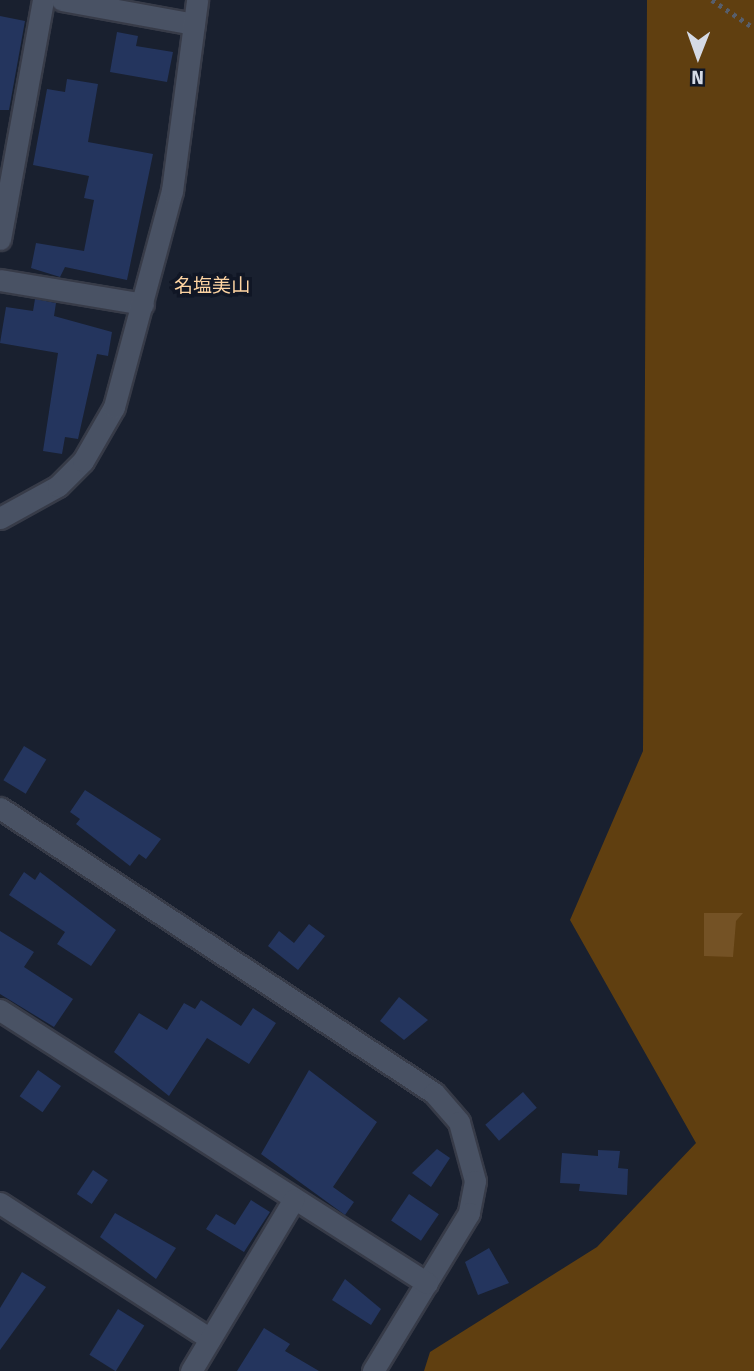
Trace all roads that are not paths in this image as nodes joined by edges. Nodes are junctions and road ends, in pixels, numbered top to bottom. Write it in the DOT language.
graph roads {
  1 [pos="43,0"];
  2 [pos="62,0"];
  3 [pos="197,0"];
  4 [pos="194,24"];
  5 [pos="0,239"];
  6 [pos="0,280"];
  7 [pos="143,304"];
  8 [pos="0,518"];
  9 [pos="2,813"];
  10 [pos="0,1010"];
  11 [pos="294,1199"];
  12 [pos="0,1203"];
  13 [pos="426,1283"];
  14 [pos="210,1339"];
  15 [pos="191,1371"];
  16 [pos="373,1371"];
  1 -- 5 [label="street"];
  2 -- 4 [label="street"];
  3 -- 4 [label="street"];
  4 -- 7 [label="street"];
  6 -- 7 [label="street"];
  7 -- 8 [label="street"];
  9 -- 13 [label="street"];
  10 -- 11 [label="street"];
  11 -- 13 [label="street"];
  11 -- 14 [label="street"];
  12 -- 14 [label="street"];
  13 -- 16 [label="street"];
  14 -- 15 [label="street"];
}
